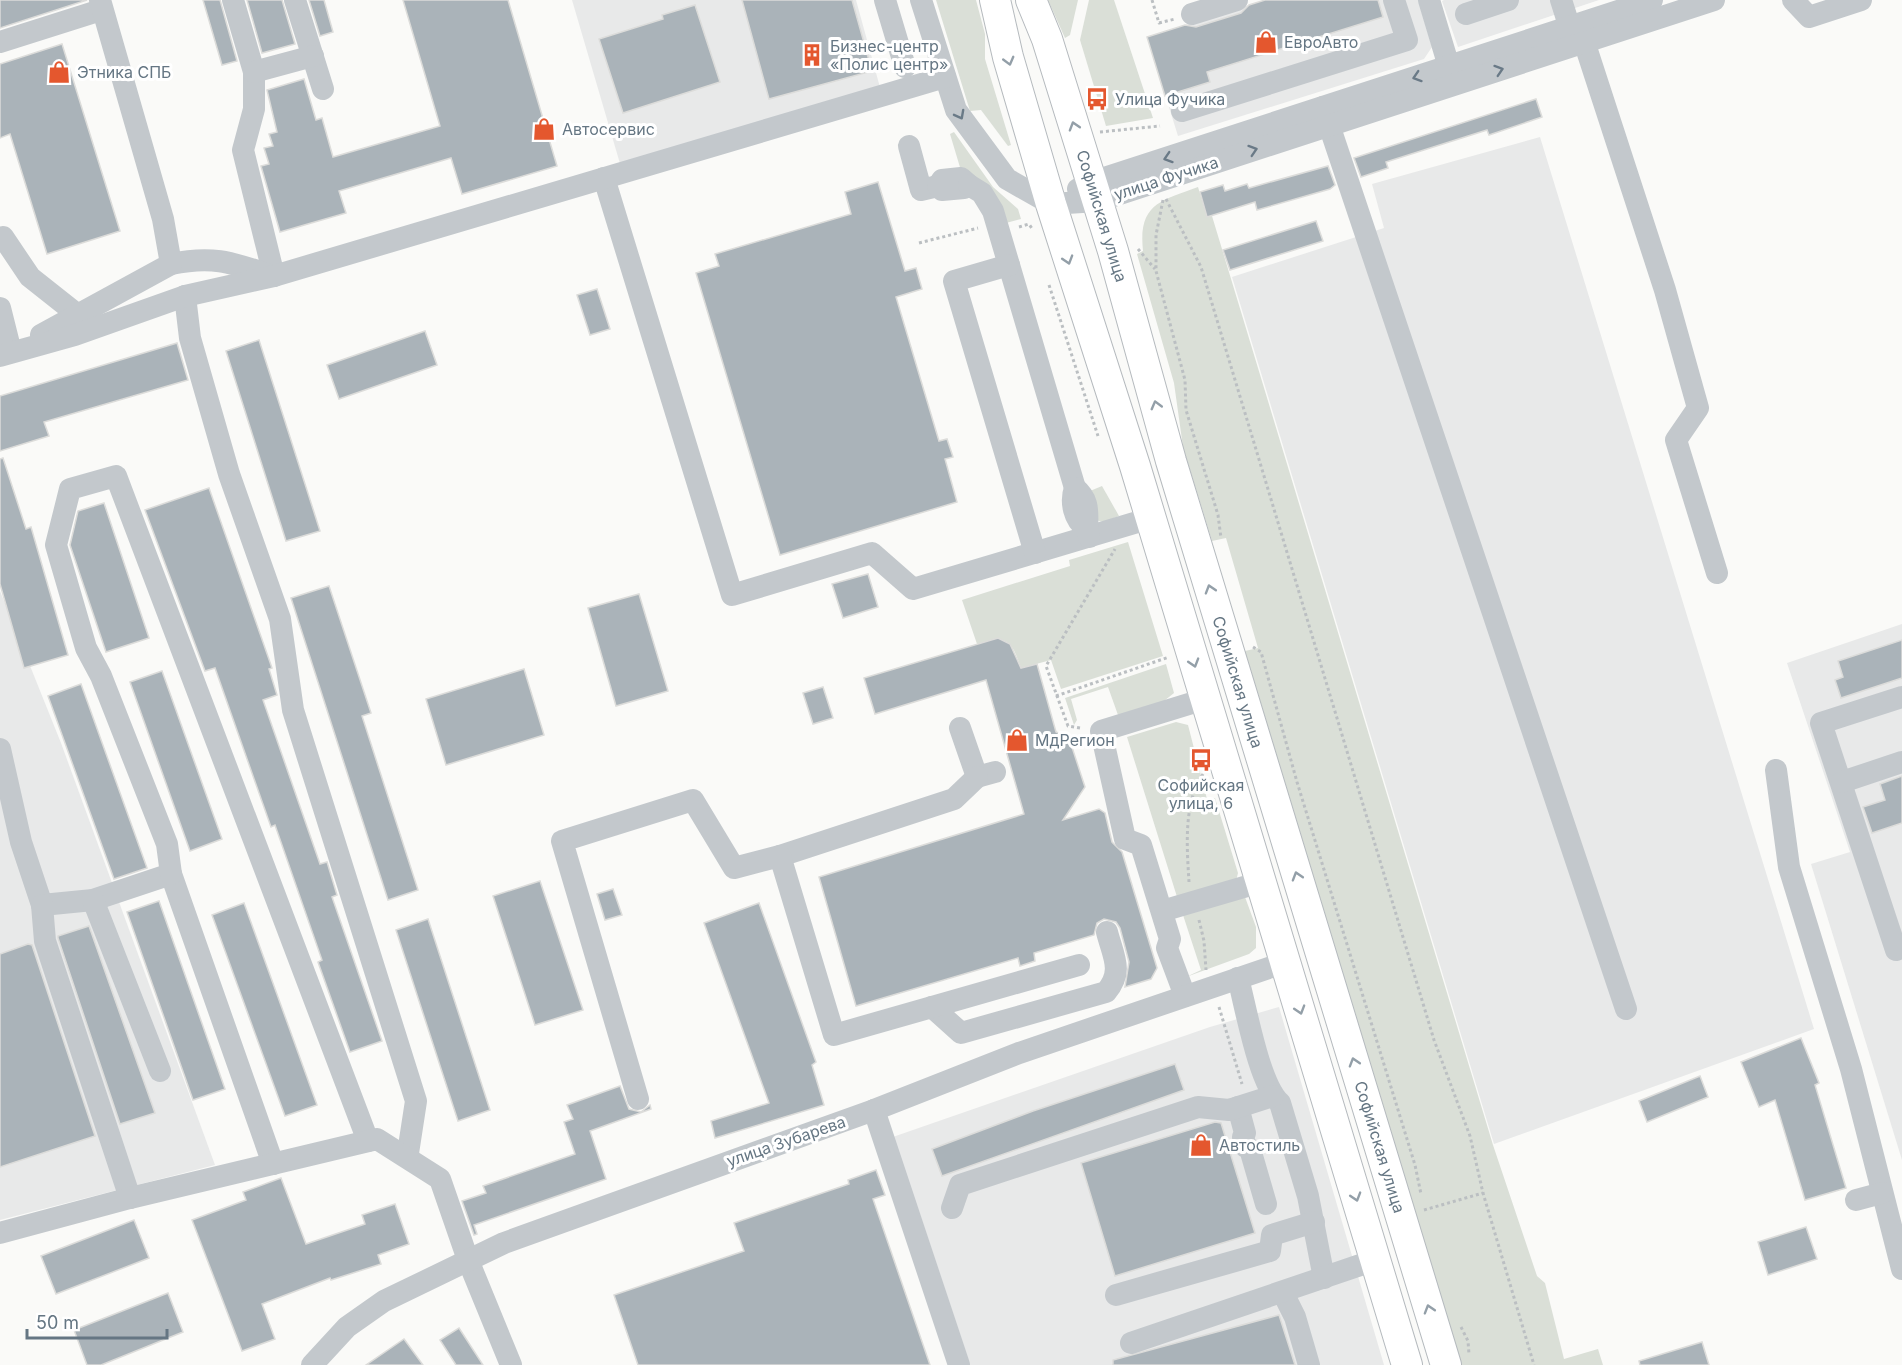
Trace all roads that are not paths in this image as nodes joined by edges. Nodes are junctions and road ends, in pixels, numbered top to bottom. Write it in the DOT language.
graph roads {
  1 [pos="233,0"];
  2 [pos="295,0"];
  3 [pos="885,0"];
  4 [pos="921,0"];
  5 [pos="995,0"];
  6 [pos="1031,0"];
  7 [pos="1237,0"];
  8 [pos="1394,0"];
  9 [pos="1429,0"];
  10 [pos="1509,0"];
  11 [pos="1652,0"];
  12 [pos="1714,0"];
  13 [pos="1792,0"];
  14 [pos="1861,0"];
  15 [pos="100,5"];
  16 [pos="1620,5"];
  17 [pos="1192,14"];
  18 [pos="1466,14"];
  19 [pos="1573,22"];
  20 [pos="0,42"];
  21 [pos="313,56"];
  22 [pos="905,67"];
  23 [pos="254,72"];
  24 [pos="1451,76"];
  25 [pos="945,77"];
  26 [pos="1282,80"];
  27 [pos="323,88"];
  28 [pos="1182,111"];
  29 [pos="1326,116"];
  30 [pos="1294,117"];
  31 [pos="909,146"];
  32 [pos="604,178"];
  33 [pos="1095,191"];
  34 [pos="1050,204"];
  35 [pos="0,239"];
  36 [pos="171,264"];
  37 [pos="1009,265"];
  38 [pos="274,276"];
  39 [pos="185,296"];
  40 [pos="0,308"];
  41 [pos="78,315"];
  42 [pos="6,354"];
  43 [pos="1140,521"];
  44 [pos="1088,533"];
  45 [pos="1035,553"];
  46 [pos="1717,573"];
  47 [pos="1902,697"];
  48 [pos="1205,699"];
  49 [pos="960,728"];
  50 [pos="0,749"];
  51 [pos="1902,762"];
  52 [pos="1776,770"];
  53 [pos="1842,782"];
  54 [pos="9,828"];
  55 [pos="780,856"];
  56 [pos="171,874"];
  57 [pos="1261,882"];
  58 [pos="93,900"];
  59 [pos="42,905"];
  60 [pos="1162,911"];
  61 [pos="1107,932"];
  62 [pos="1902,948"];
  63 [pos="1286,962"];
  64 [pos="1079,965"];
  65 [pos="1238,978"];
  66 [pos="1185,996"];
  67 [pos="932,1007"];
  68 [pos="1626,1009"];
  69 [pos="160,1071"];
  70 [pos="1273,1096"];
  71 [pos="638,1099"];
  72 [pos="1238,1107"];
  73 [pos="874,1110"];
  74 [pos="368,1141"];
  75 [pos="408,1153"];
  76 [pos="273,1164"];
  77 [pos="1882,1193"];
  78 [pos="130,1198"];
  79 [pos="1856,1200"];
  80 [pos="1266,1204"];
  81 [pos="952,1208"];
  82 [pos="1314,1222"];
  83 [pos="0,1233"];
  84 [pos="468,1260"];
  85 [pos="1375,1260"];
  86 [pos="1902,1269"];
  87 [pos="1324,1278"];
  88 [pos="1283,1293"];
  89 [pos="1116,1295"];
  90 [pos="1131,1343"];
  91 [pos="1458,1363"];
  92 [pos="312,1365"];
  93 [pos="511,1365"];
  94 [pos="959,1365"];
  95 [pos="1309,1365"];
  96 [pos="1407,1365"];
  1 -- 23 [label="street"];
  2 -- 21 [label="street"];
  3 -- 22 [label="street"];
  4 -- 25 [label="street"];
  5 -- 34 [label="main road, one-way"];
  33 -- 6 [label="main road, Софийская улица, one-way"];
  7 -- 17 [label="street"];
  8 -- 26 [label="street"];
  9 -- 24 [label="street"];
  10 -- 18 [label="street"];
  11 -- 16 [label="street, улица Фучика"];
  12 -- 19 [label="street, улица Фучика"];
  13 -- 14 [label="street"];
  15 -- 20 [label="street"];
  15 -- 36 [label="street"];
  16 -- 19 [label="street, улица Фучика"];
  19 -- 24 [label="street, улица Фучика"];
  19 -- 46 [label="street"];
  21 -- 23 [label="street"];
  21 -- 27 [label="street"];
  23 -- 38 [label="street"];
  24 -- 29 [label="street, улица Фучика"];
  25 -- 32 [label="street"];
  25 -- 34 [label="street, one-way"];
  26 -- 28 [label="street"];
  26 -- 30 [label="street"];
  29 -- 30 [label="street, улица Фучика"];
  33 -- 29 [label="street, улица Фучика, one-way"];
  29 -- 68 [label="street"];
  30 -- 33 [label="street, улица Фучика, one-way"];
  31 -- 37 [label="street"];
  32 -- 38 [label="street"];
  32 -- 45 [label="street"];
  33 -- 34 [label="street, улица Фучика"];
  91 -- 33 [label="main road, Софийская улица, one-way"];
  34 -- 43 [label="main road, one-way"];
  35 -- 41 [label="street"];
  36 -- 38 [label="street"];
  36 -- 41 [label="street"];
  37 -- 44 [label="street"];
  37 -- 45 [label="street"];
  38 -- 39 [label="street"];
  39 -- 42 [label="street"];
  39 -- 75 [label="street"];
  40 -- 42 [label="street"];
  41 -- 42 [label="street"];
  43 -- 44 [label="street"];
  43 -- 48 [label="main road, one-way"];
  44 -- 45 [label="street"];
  47 -- 53 [label="street"];
  48 -- 57 [label="main road"];
  48 -- 60 [label="street"];
  49 -- 55 [label="street"];
  50 -- 54 [label="street"];
  51 -- 53 [label="street"];
  52 -- 77 [label="street"];
  53 -- 62 [label="street"];
  54 -- 59 [label="street"];
  55 -- 67 [label="street"];
  55 -- 71 [label="street"];
  56 -- 58 [label="street"];
  56 -- 74 [label="street"];
  56 -- 76 [label="street"];
  57 -- 60 [label="street"];
  57 -- 63 [label="main road"];
  58 -- 59 [label="street"];
  58 -- 69 [label="street"];
  59 -- 78 [label="street"];
  60 -- 66 [label="street"];
  61 -- 67 [label="street"];
  63 -- 65 [label="street, улица Зубарева"];
  63 -- 85 [label="main road, one-way"];
  64 -- 67 [label="street"];
  65 -- 66 [label="street, улица Зубарева"];
  65 -- 70 [label="street"];
  66 -- 73 [label="street, улица Зубарева"];
  70 -- 72 [label="street"];
  70 -- 82 [label="street"];
  72 -- 80 [label="street"];
  72 -- 81 [label="street"];
  73 -- 84 [label="street, улица Зубарева"];
  73 -- 94 [label="street"];
  74 -- 76 [label="street"];
  74 -- 84 [label="street"];
  76 -- 78 [label="street"];
  77 -- 79 [label="street"];
  77 -- 86 [label="street"];
  78 -- 83 [label="street"];
  82 -- 87 [label="street"];
  82 -- 89 [label="street"];
  84 -- 92 [label="street, улица Зубарева"];
  84 -- 93 [label="street"];
  85 -- 87 [label="street"];
  85 -- 96 [label="main road"];
  87 -- 88 [label="street"];
  88 -- 90 [label="street"];
  88 -- 95 [label="street"];
}
